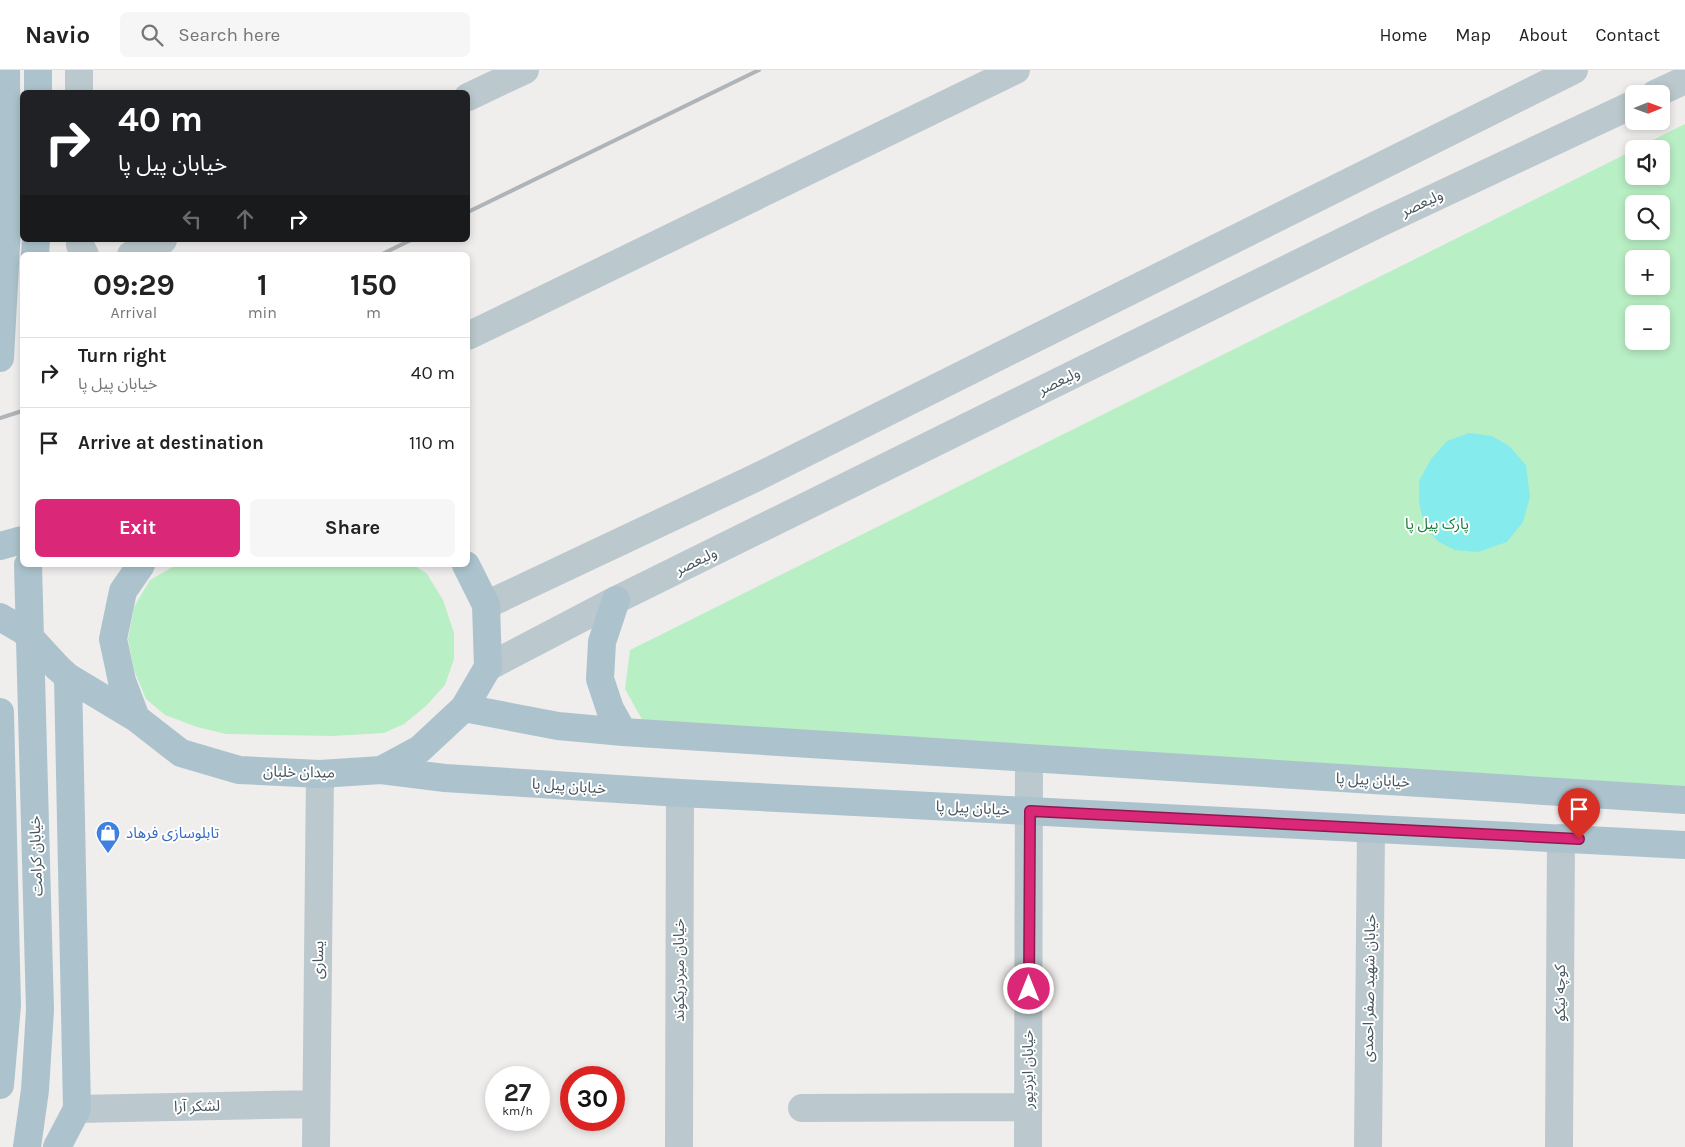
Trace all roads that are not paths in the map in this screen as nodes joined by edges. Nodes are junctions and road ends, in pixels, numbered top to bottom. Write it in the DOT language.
graph roads {
  1 [pos="6,70"];
  2 [pos="38,70"];
  3 [pos="79,70"];
  4 [pos="525,70"];
  5 [pos="1016,70"];
  6 [pos="1574,70"];
  7 [pos="1685,80"];
  8 [pos="478,85"];
  9 [pos="1670,87"];
  10 [pos="38,90"];
  11 [pos="79,90"];
  12 [pos="1625,108"];
  13 [pos="159,242"];
  14 [pos="137,252"];
  15 [pos="470,335"];
  16 [pos="0,358"];
  17 [pos="20,541"];
  18 [pos="0,546"];
  19 [pos="28,567"];
  20 [pos="140,567"];
  21 [pos="467,567"];
  22 [pos="616,600"];
  23 [pos="486,605"];
  24 [pos="0,617"];
  25 [pos="488,666"];
  26 [pos="62,672"];
  27 [pos="464,708"];
  28 [pos="0,712"];
  29 [pos="136,718"];
  30 [pos="623,732"];
  31 [pos="1029,759"];
  32 [pos="381,770"];
  33 [pos="320,774"];
  34 [pos="680,793"];
  35 [pos="1685,800"];
  36 [pos="1030,811"];
  37 [pos="1371,829"];
  38 [pos="1561,838"];
  39 [pos="1685,845"];
  40 [pos="0,1085"];
  41 [pos="316,1104"];
  42 [pos="1028,1107"];
  43 [pos="802,1108"];
  44 [pos="77,1109"];
  45 [pos="27,1147"];
  46 [pos="57,1147"];
  47 [pos="316,1147"];
  48 [pos="679,1147"];
  49 [pos="1028,1147"];
  50 [pos="1368,1147"];
  51 [pos="1559,1147"];
  1 -- 16 [label="main road"];
  2 -- 10 [label="main road"];
  3 -- 11 [label="street"];
  4 -- 8 [label="street"];
  5 -- 15 [label="street"];
  6 -- 23 [label="street"];
  7 -- 9 [label="street"];
  12 -- 22 [label="street, ولیعصر"];
  13 -- 14 [label="street"];
  17 -- 18 [label="main road"];
  19 -- 45 [label="main road, خیابان کرامت"];
  20 -- 29 [label="main road"];
  21 -- 23 [label="main road"];
  22 -- 25 [label="street, ولیعصر"];
  22 -- 30 [label="main road"];
  23 -- 25 [label="main road"];
  24 -- 26 [label="main road, میدان خلبان, bridge"];
  25 -- 27 [label="main road, میدان خلبان"];
  26 -- 29 [label="main road, میدان خلبان"];
  26 -- 44 [label="main road"];
  27 -- 30 [label="main road, خیابان پیل پا"];
  27 -- 32 [label="main road, میدان خلبان"];
  28 -- 40 [label="main road"];
  29 -- 33 [label="main road, میدان خلبان"];
  30 -- 31 [label="main road, خیابان پیل پا"];
  31 -- 35 [label="main road, خیابان پیل پا"];
  31 -- 36 [label="street, خیابان ایزدپور"];
  32 -- 33 [label="main road, میدان خلبان"];
  32 -- 34 [label="main road, خیابان پیل پا"];
  33 -- 41 [label="street, یساری"];
  34 -- 36 [label="main road, خیابان پیل پا"];
  34 -- 48 [label="street, خیابان میردریکوند"];
  36 -- 37 [label="main road, خیابان پیل پا"];
  36 -- 42 [label="street, خیابان ایزدپور"];
  37 -- 38 [label="main road, خیابان پیل پا"];
  37 -- 50 [label="street, خیابان شهید صفر احمدی"];
  38 -- 39 [label="main road, خیابان پیل پا"];
  38 -- 51 [label="street, کوچه نیکو"];
  41 -- 44 [label="street, لشکر آرا"];
  41 -- 47 [label="street, یساری"];
  42 -- 43 [label="street"];
  42 -- 49 [label="street, خیابان ایزدپور"];
  44 -- 46 [label="main road"];
}
